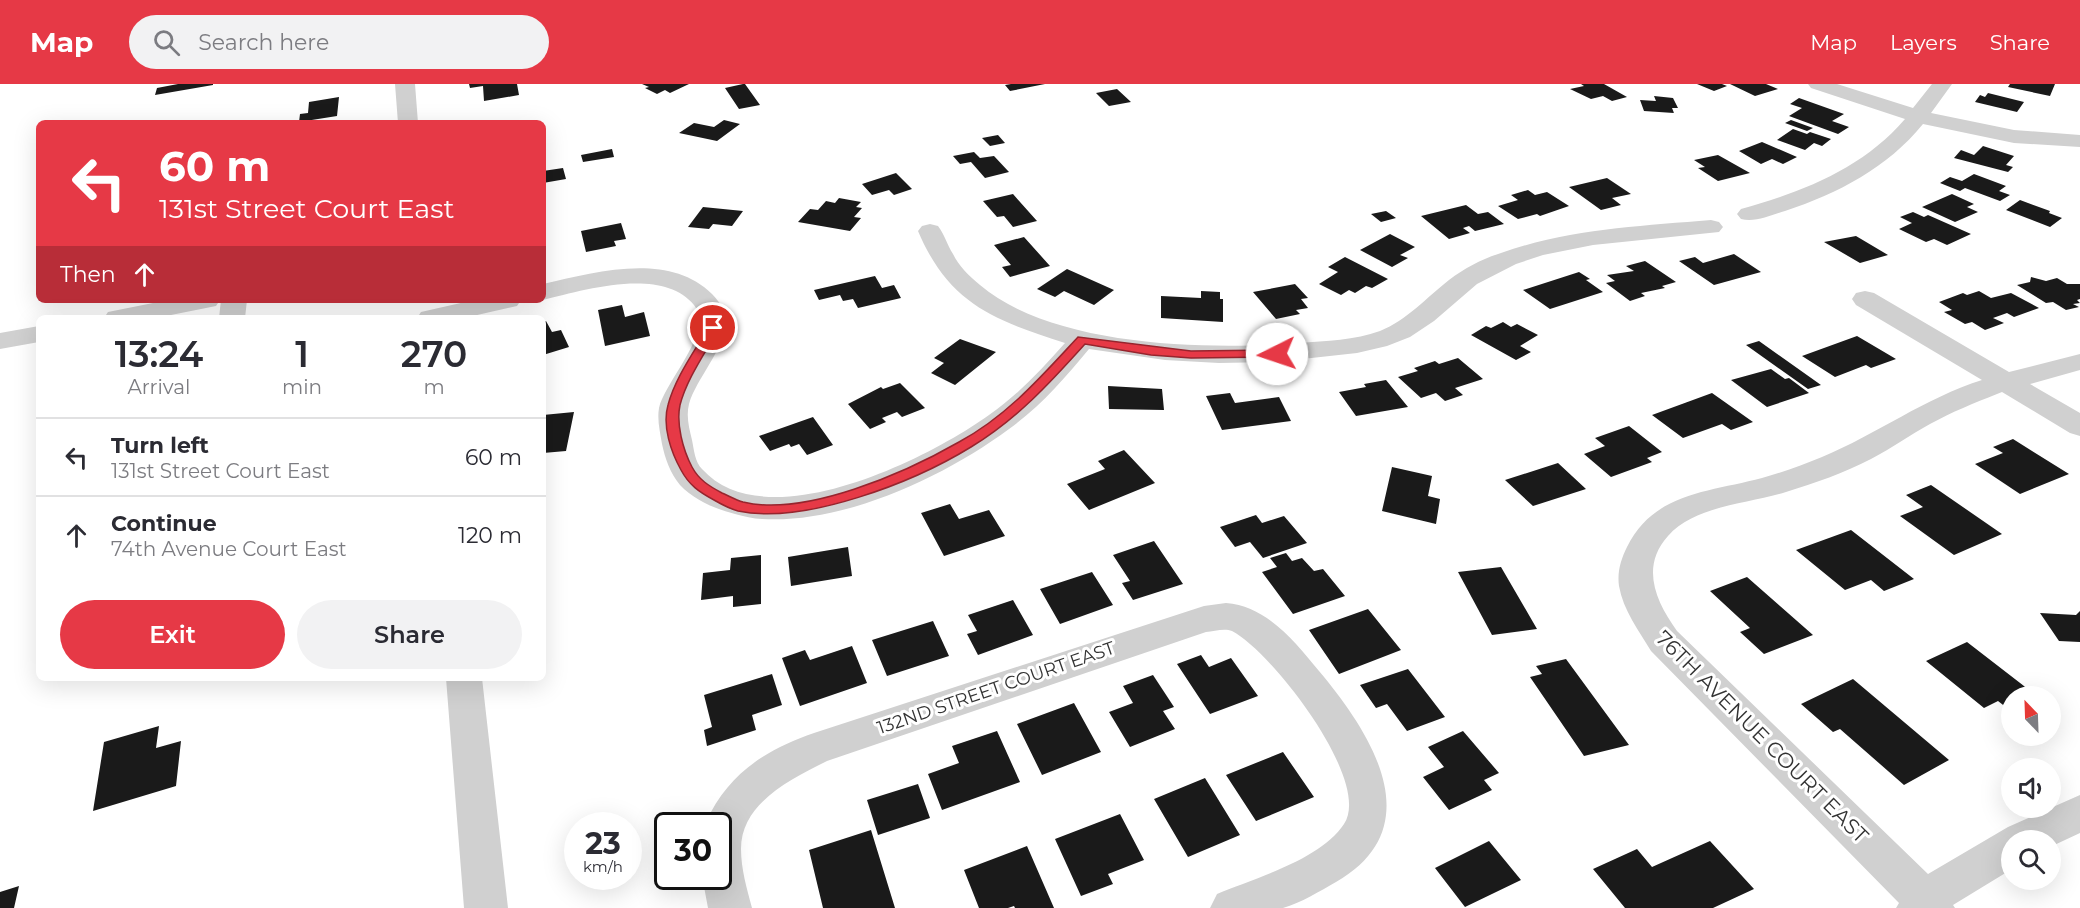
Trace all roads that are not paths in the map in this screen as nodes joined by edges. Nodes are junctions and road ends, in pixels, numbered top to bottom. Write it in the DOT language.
graph roads {
  1 [pos="405,84"];
  2 [pos="1818,84"];
  3 [pos="1942,84"];
  4 [pos="1918,114"];
  5 [pos="408,120"];
  6 [pos="2080,141"];
  7 [pos="1749,214"];
  8 [pos="1711,226"];
  9 [pos="930,231"];
  10 [pos="546,291"];
  11 [pos="1865,299"];
  12 [pos="192,303"];
  13 [pos="495,303"];
  14 [pos="132,315"];
  15 [pos="443,315"];
  16 [pos="36,335"];
  17 [pos="1082,340"];
  18 [pos="0,341"];
  19 [pos="2080,362"];
  20 [pos="2007,382"];
  21 [pos="2080,426"];
  22 [pos="464,681"];
  23 [pos="2080,813"];
  24 [pos="2044,830"];
  25 [pos="2001,853"];
  26 [pos="1925,905"];
  27 [pos="486,908"];
  28 [pos="730,908"];
  29 [pos="1232,908"];
  1 -- 5 [label="street"];
  2 -- 4 [label="street"];
  3 -- 4 [label="street"];
  4 -- 6 [label="street"];
  4 -- 7 [label="street"];
  8 -- 17 [label="street"];
  9 -- 17 [label="street"];
  10 -- 17 [label="street"];
  11 -- 20 [label="street"];
  12 -- 14 [label="street"];
  13 -- 15 [label="street"];
  16 -- 18 [label="street"];
  19 -- 20 [label="street"];
  20 -- 21 [label="street"];
  20 -- 26 [label="street, 76TH AVENUE COURT EAST"];
  22 -- 27 [label="street"];
  23 -- 24 [label="street"];
  25 -- 26 [label="street"];
  28 -- 29 [label="street, 132ND STREET COURT EAST"];
}
